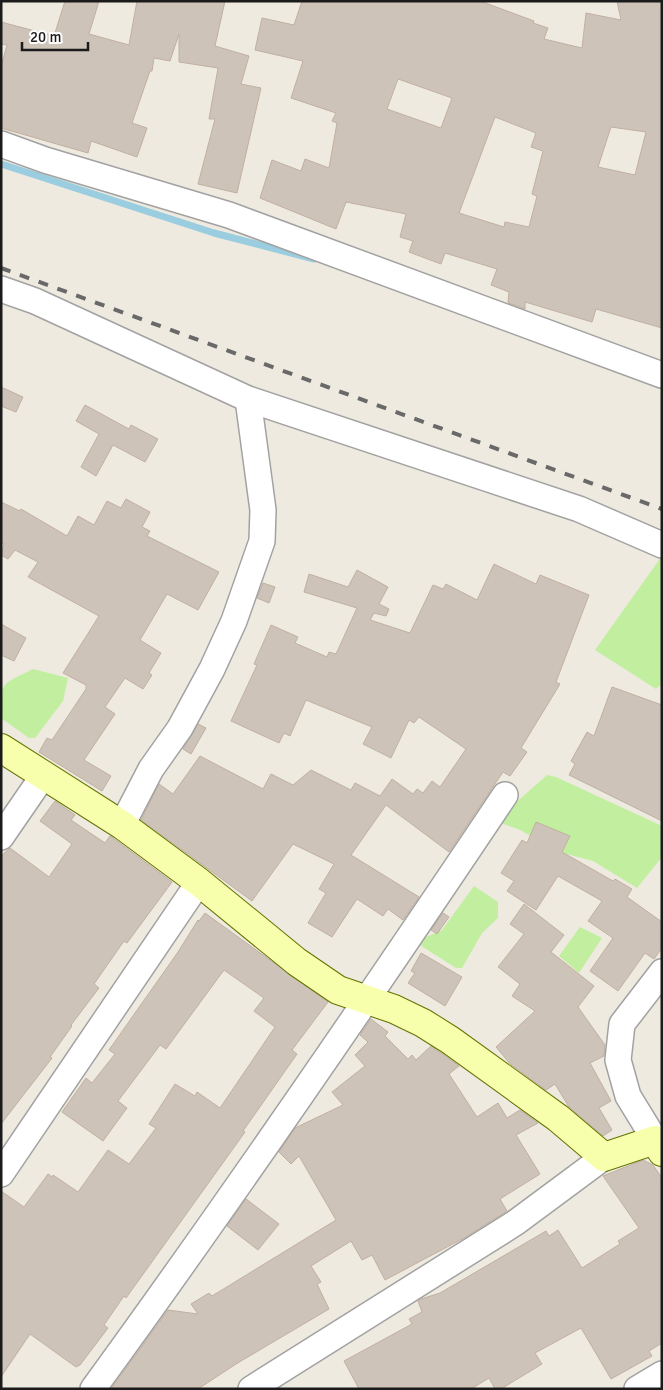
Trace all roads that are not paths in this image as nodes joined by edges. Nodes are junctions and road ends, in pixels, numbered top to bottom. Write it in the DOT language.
graph roads {
  1 [pos="1,144"];
  2 [pos="1,289"];
  3 [pos="662,375"];
  4 [pos="248,399"];
  5 [pos="662,546"];
  6 [pos="1,748"];
  7 [pos="43,776"];
  8 [pos="506,795"];
  9 [pos="122,825"];
  10 [pos="1,837"];
  11 [pos="199,882"];
  12 [pos="662,972"];
  13 [pos="368,999"];
  14 [pos="658,1146"];
  15 [pos="604,1158"];
  16 [pos="1,1174"];
  17 [pos="662,1374"];
  18 [pos="94,1389"];
  19 [pos="251,1389"];
  20 [pos="637,1389"];
  1 -- 3 [label="street"];
  2 -- 4 [label="street"];
  4 -- 5 [label="street"];
  4 -- 9 [label="street"];
  6 -- 7 [label="street"];
  7 -- 9 [label="street"];
  7 -- 10 [label="street"];
  8 -- 13 [label="street"];
  9 -- 11 [label="street"];
  11 -- 13 [label="street"];
  11 -- 16 [label="street"];
  12 -- 14 [label="street"];
  13 -- 15 [label="street"];
  13 -- 18 [label="street"];
  14 -- 15 [label="street"];
  15 -- 19 [label="street"];
  17 -- 20 [label="street"];
}
